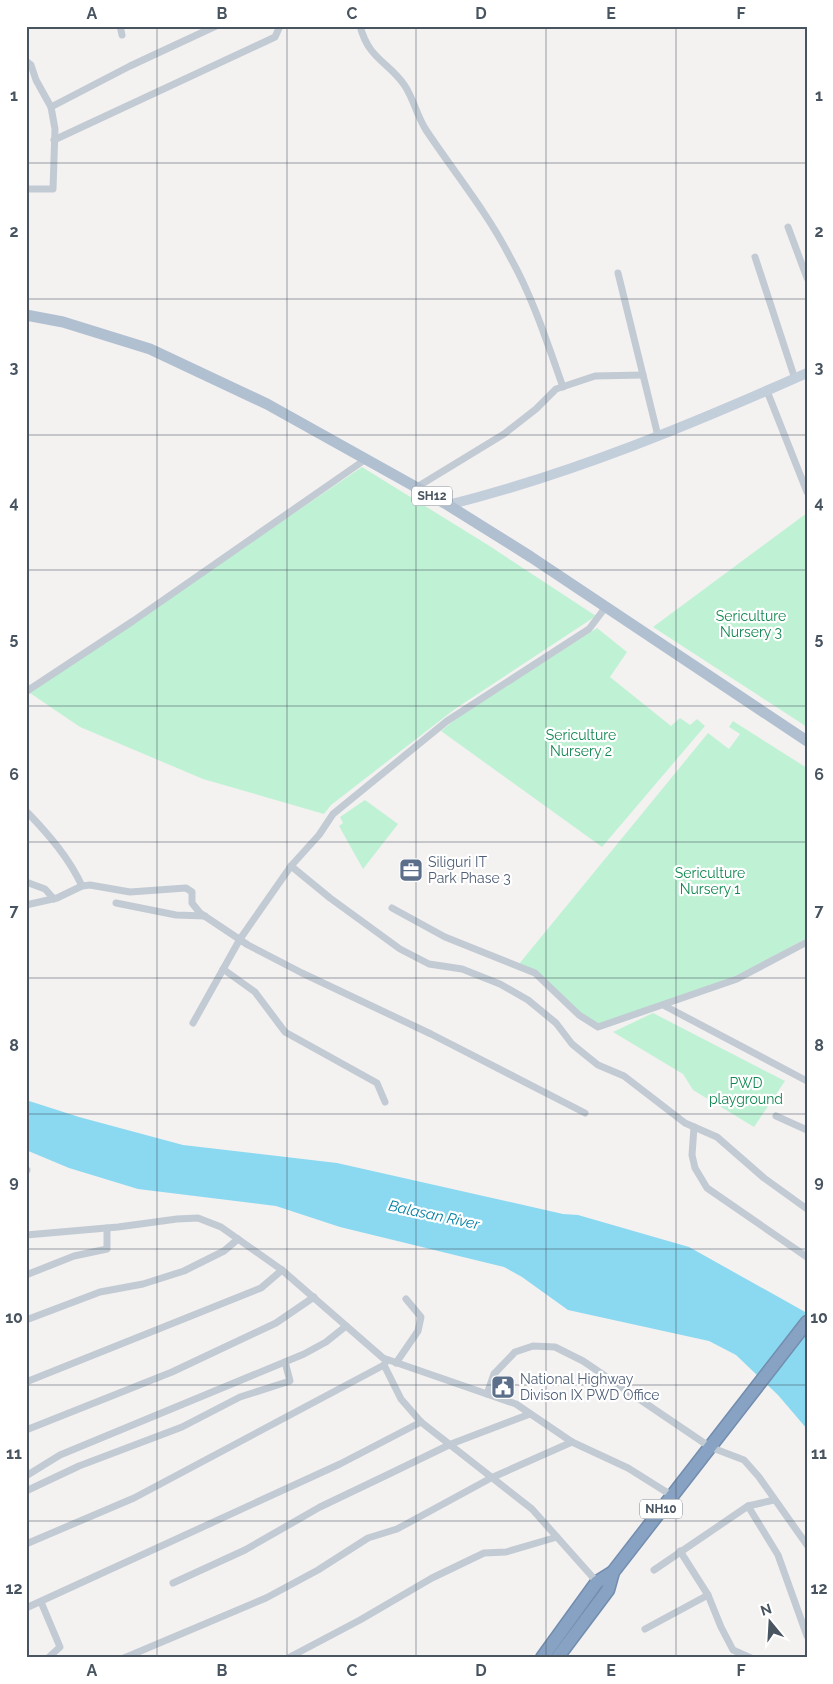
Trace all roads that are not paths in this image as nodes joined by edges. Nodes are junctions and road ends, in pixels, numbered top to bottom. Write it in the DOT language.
graph roads {
  1 [pos="120,26"];
  2 [pos="216,26"];
  3 [pos="280,26"];
  4 [pos="360,26"];
  5 [pos="122,36"];
  6 [pos="26,61"];
  7 [pos="52,108"];
  8 [pos="54,140"];
  9 [pos="26,190"];
  10 [pos="788,227"];
  11 [pos="754,257"];
  12 [pos="618,273"];
  13 [pos="807,278"];
  14 [pos="26,315"];
  15 [pos="807,373"];
  16 [pos="643,375"];
  17 [pos="795,379"];
  18 [pos="563,387"];
  19 [pos="767,391"];
  20 [pos="658,436"];
  21 [pos="366,459"];
  22 [pos="417,487"];
  23 [pos="807,492"];
  24 [pos="448,505"];
  25 [pos="606,608"];
  26 [pos="27,691"];
  27 [pos="807,741"];
  28 [pos="28,813"];
  29 [pos="291,866"];
  30 [pos="26,882"];
  31 [pos="82,886"];
  32 [pos="54,899"];
  33 [pos="116,904"];
  34 [pos="26,905"];
  35 [pos="392,908"];
  36 [pos="205,916"];
  37 [pos="240,939"];
  38 [pos="807,942"];
  39 [pos="223,969"];
  40 [pos="665,1006"];
  41 [pos="193,1023"];
  42 [pos="807,1081"];
  43 [pos="385,1102"];
  44 [pos="585,1113"];
  45 [pos="776,1116"];
  46 [pos="694,1127"];
  47 [pos="807,1130"];
  48 [pos="807,1208"];
  49 [pos="107,1228"];
  50 [pos="26,1235"];
  51 [pos="238,1239"];
  52 [pos="807,1257"];
  53 [pos="282,1270"];
  54 [pos="26,1275"];
  55 [pos="314,1297"];
  56 [pos="406,1299"];
  57 [pos="26,1320"];
  58 [pos="807,1322"];
  59 [pos="346,1326"];
  60 [pos="285,1362"];
  61 [pos="386,1362"];
  62 [pos="396,1362"];
  63 [pos="26,1382"];
  64 [pos="487,1394"];
  65 [pos="530,1414"];
  66 [pos="421,1422"];
  67 [pos="26,1430"];
  68 [pos="572,1442"];
  69 [pos="451,1444"];
  70 [pos="710,1447"];
  71 [pos="26,1476"];
  72 [pos="491,1478"];
  73 [pos="26,1491"];
  74 [pos="671,1496"];
  75 [pos="774,1500"];
  76 [pos="748,1506"];
  77 [pos="557,1537"];
  78 [pos="26,1544"];
  79 [pos="807,1545"];
  80 [pos="680,1551"];
  81 [pos="654,1570"];
  82 [pos="613,1572"];
  83 [pos="597,1582"];
  84 [pos="173,1583"];
  85 [pos="708,1595"];
  86 [pos="41,1602"];
  87 [pos="26,1608"];
  88 [pos="645,1629"];
  89 [pos="807,1636"];
  90 [pos="545,1657"];
  91 [pos="48,1658"];
  92 [pos="124,1658"];
  93 [pos="288,1658"];
  94 [pos="752,1658"];
  1 -- 5 [label="street"];
  2 -- 7 [label="street"];
  3 -- 8 [label="street"];
  4 -- 18 [label="street"];
  6 -- 7 [label="street"];
  7 -- 8 [label="street"];
  8 -- 9 [label="street"];
  10 -- 13 [label="street"];
  11 -- 17 [label="street"];
  12 -- 16 [label="street"];
  14 -- 21 [label="main road, SH12"];
  15 -- 17 [label="street"];
  16 -- 18 [label="street"];
  16 -- 20 [label="street"];
  17 -- 19 [label="street"];
  18 -- 22 [label="street"];
  19 -- 20 [label="street"];
  19 -- 23 [label="street"];
  20 -- 24 [label="street"];
  21 -- 22 [label="main road, SH12"];
  21 -- 26 [label="street"];
  22 -- 24 [label="main road, SH12"];
  24 -- 25 [label="main road, SH12"];
  25 -- 27 [label="main road, SH12"];
  25 -- 29 [label="street"];
  28 -- 31 [label="street"];
  29 -- 37 [label="street"];
  29 -- 46 [label="street"];
  30 -- 32 [label="street"];
  31 -- 32 [label="street"];
  31 -- 36 [label="street"];
  32 -- 34 [label="street"];
  33 -- 36 [label="street"];
  35 -- 40 [label="street"];
  36 -- 37 [label="street"];
  37 -- 39 [label="street"];
  37 -- 44 [label="street"];
  38 -- 40 [label="street"];
  39 -- 41 [label="street"];
  39 -- 43 [label="street"];
  40 -- 42 [label="street"];
  45 -- 47 [label="street"];
  46 -- 48 [label="street"];
  46 -- 52 [label="street"];
  49 -- 50 [label="street"];
  49 -- 51 [label="street"];
  49 -- 54 [label="street"];
  51 -- 53 [label="street"];
  51 -- 57 [label="street"];
  53 -- 55 [label="street"];
  53 -- 63 [label="street"];
  55 -- 59 [label="street"];
  55 -- 67 [label="street"];
  56 -- 62 [label="street"];
  58 -- 70 [label="highway, NH10"];
  59 -- 60 [label="street"];
  59 -- 61 [label="street"];
  60 -- 71 [label="street"];
  60 -- 73 [label="street"];
  61 -- 62 [label="street"];
  61 -- 66 [label="street"];
  61 -- 78 [label="street"];
  62 -- 64 [label="street"];
  64 -- 65 [label="street"];
  64 -- 70 [label="street"];
  65 -- 68 [label="street"];
  65 -- 69 [label="street"];
  66 -- 69 [label="street"];
  66 -- 86 [label="street"];
  68 -- 72 [label="street"];
  68 -- 74 [label="street"];
  69 -- 72 [label="street"];
  69 -- 84 [label="street"];
  70 -- 74 [label="highway, NH10"];
  70 -- 75 [label="street"];
  72 -- 77 [label="street"];
  72 -- 92 [label="street"];
  74 -- 82 [label="highway, NH10"];
  75 -- 76 [label="street"];
  75 -- 79 [label="street"];
  76 -- 80 [label="street"];
  76 -- 89 [label="street"];
  77 -- 83 [label="street"];
  77 -- 93 [label="street"];
  80 -- 81 [label="street"];
  80 -- 85 [label="street"];
  82 -- 83 [label="highway, NH10"];
  82 -- 90 [label="highway, NH10"];
  83 -- 90 [label="highway, NH10"];
  85 -- 88 [label="street"];
  85 -- 94 [label="street"];
  86 -- 87 [label="street"];
  86 -- 91 [label="street"];
}
